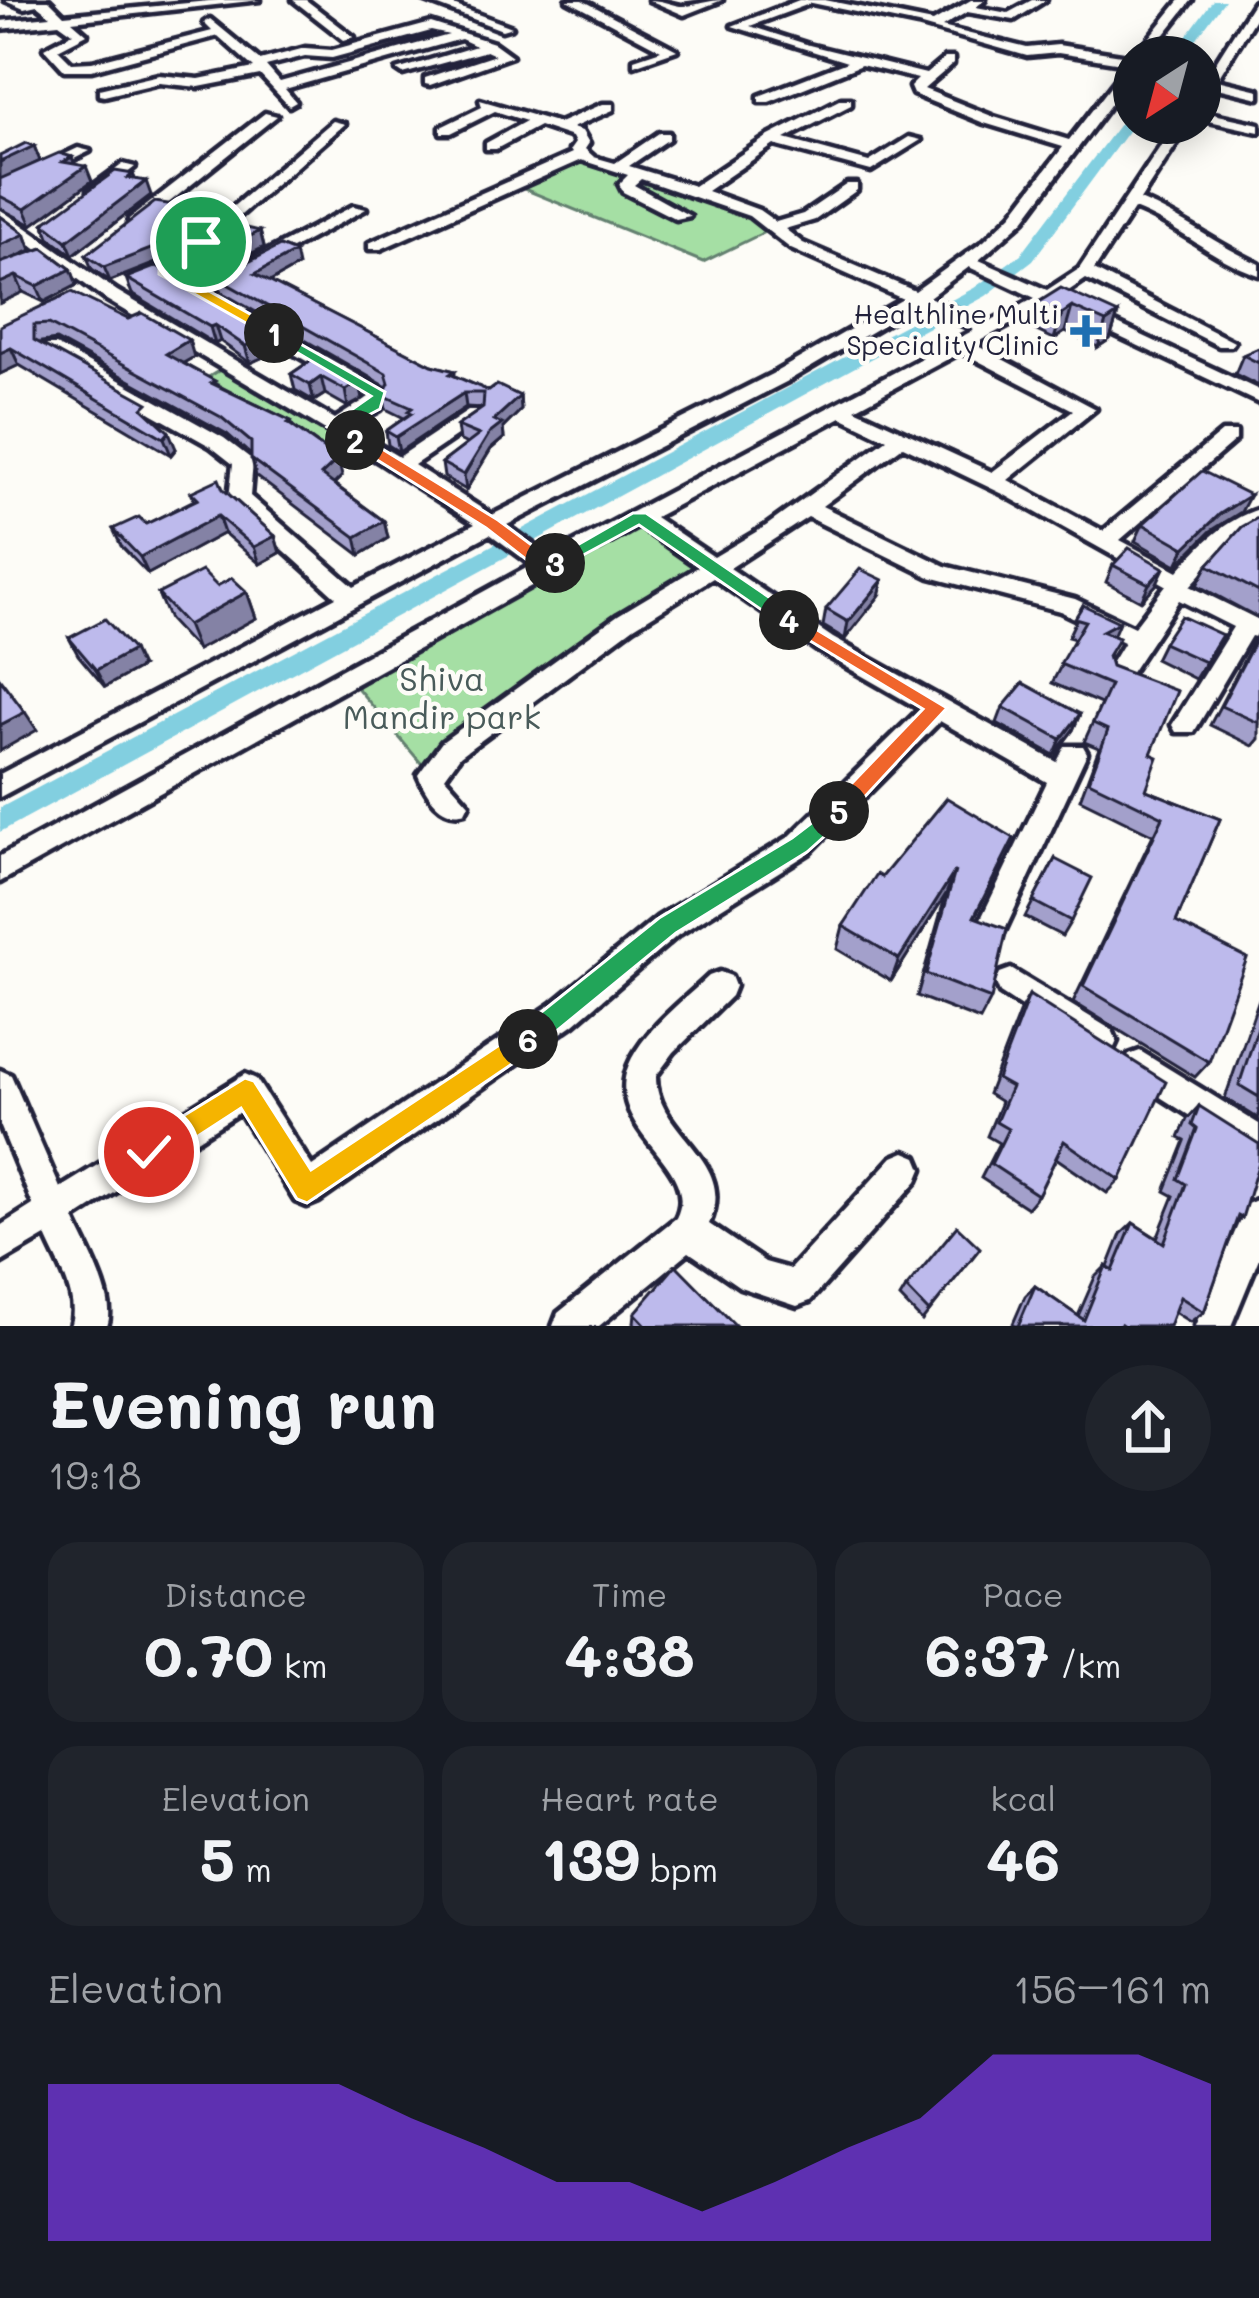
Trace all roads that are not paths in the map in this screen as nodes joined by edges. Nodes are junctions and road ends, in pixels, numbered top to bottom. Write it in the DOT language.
graph roads {
  1 [pos="11,0"];
  2 [pos="41,0"];
  3 [pos="254,0"];
  4 [pos="298,0"];
  5 [pos="429,0"];
  6 [pos="612,0"];
  7 [pos="655,0"];
  8 [pos="716,0"];
  9 [pos="811,0"];
  10 [pos="979,0"];
  11 [pos="1040,0"];
  12 [pos="1186,0"];
  13 [pos="216,2"];
  14 [pos="580,3"];
  15 [pos="1259,4"];
  16 [pos="190,6"];
  17 [pos="965,8"];
  18 [pos="64,16"];
  19 [pos="0,25"];
  20 [pos="934,26"];
  21 [pos="506,27"];
  22 [pos="220,32"];
  23 [pos="462,35"];
  24 [pos="1156,36"];
  25 [pos="348,37"];
  26 [pos="236,46"];
  27 [pos="490,46"];
  28 [pos="215,51"];
  29 [pos="194,56"];
  30 [pos="1113,57"];
  31 [pos="949,61"];
  32 [pos="638,62"];
  33 [pos="858,62"];
  34 [pos="1221,64"];
  35 [pos="261,67"];
  36 [pos="403,70"];
  37 [pos="928,78"];
  38 [pos="430,81"];
  39 [pos="1221,85"];
  40 [pos="277,87"];
  41 [pos="1113,90"];
  42 [pos="1259,94"];
  43 [pos="764,99"];
  44 [pos="290,102"];
  45 [pos="846,102"];
  46 [pos="608,107"];
  47 [pos="270,116"];
  48 [pos="539,120"];
  49 [pos="1221,120"];
  50 [pos="338,124"];
  51 [pos="562,127"];
  52 [pos="1259,128"];
  53 [pos="446,130"];
  54 [pos="664,136"];
  55 [pos="772,140"];
  56 [pos="914,140"];
  57 [pos="1169,144"];
  58 [pos="1071,145"];
  59 [pos="491,146"];
  60 [pos="83,152"];
  61 [pos="581,155"];
  62 [pos="128,167"];
  63 [pos="617,168"];
  64 [pos="639,173"];
  65 [pos="852,188"];
  66 [pos="0,191"];
  67 [pos="697,191"];
  68 [pos="1131,202"];
  69 [pos="71,208"];
  70 [pos="358,209"];
  71 [pos="682,216"];
  72 [pos="2,217"];
  73 [pos="53,223"];
  74 [pos="774,228"];
  75 [pos="34,236"];
  76 [pos="113,239"];
  77 [pos="374,246"];
  78 [pos="94,253"];
  79 [pos="968,261"];
  80 [pos="76,267"];
  81 [pos="1259,269"];
  82 [pos="164,271"];
  83 [pos="1085,272"];
  84 [pos="103,290"];
  85 [pos="79,297"];
  86 [pos="1049,297"];
  87 [pos="213,300"];
  88 [pos="926,301"];
  89 [pos="977,325"];
  90 [pos="1226,342"];
  91 [pos="958,344"];
  92 [pos="50,349"];
  93 [pos="1259,398"];
  94 [pos="838,408"];
  95 [pos="475,415"];
  96 [pos="335,427"];
  97 [pos="1228,436"];
  98 [pos="901,438"];
  99 [pos="399,466"];
  100 [pos="994,481"];
  101 [pos="806,507"];
  102 [pos="1259,516"];
  103 [pos="640,518"];
  104 [pos="493,525"];
  105 [pos="1105,541"];
  106 [pos="547,566"];
  107 [pos="713,569"];
  108 [pos="1179,586"];
  109 [pos="354,600"];
  110 [pos="1253,627"];
  111 [pos="1135,637"];
  112 [pos="1115,677"];
  113 [pos="937,708"];
  114 [pos="1185,725"];
  115 [pos="0,786"];
  116 [pos="456,804"];
  117 [pos="0,870"];
  118 [pos="991,929"];
  119 [pos="1011,983"];
  120 [pos="720,986"];
  121 [pos="0,1086"];
  122 [pos="1259,1143"];
  123 [pos="905,1169"];
  124 [pos="52,1214"];
  125 [pos="1259,1216"];
  126 [pos="688,1230"];
  127 [pos="0,1246"];
  128 [pos="88,1326"];
  129 [pos="571,1326"];
  130 [pos="1214,1326"];
  1 -- 2 [label="street"];
  2 -- 18 [label="street"];
  3 -- 13 [label="street"];
  4 -- 25 [label="street"];
  5 -- 21 [label="street"];
  6 -- 14 [label="street"];
  7 -- 8 [label="street"];
  9 -- 20 [label="street"];
  9 -- 33 [label="street"];
  10 -- 17 [label="street"];
  11 -- 17 [label="street"];
  12 -- 24 [label="street"];
  13 -- 16 [label="street"];
  14 -- 32 [label="street"];
  15 -- 34 [label="street"];
  16 -- 18 [label="street"];
  16 -- 22 [label="street"];
  17 -- 20 [label="street"];
  18 -- 19 [label="street"];
  18 -- 22 [label="street"];
  20 -- 30 [label="street"];
  22 -- 26 [label="street"];
  23 -- 27 [label="street"];
  23 -- 35 [label="street"];
  23 -- 40 [label="street"];
  26 -- 28 [label="street"];
  26 -- 35 [label="street"];
  27 -- 36 [label="street"];
  27 -- 38 [label="street"];
  29 -- 35 [label="street"];
  31 -- 37 [label="street"];
  33 -- 37 [label="street"];
  33 -- 43 [label="street"];
  35 -- 40 [label="street"];
  37 -- 58 [label="street"];
  39 -- 42 [label="street"];
  40 -- 44 [label="street"];
  41 -- 58 [label="street"];
  45 -- 55 [label="street"];
  46 -- 51 [label="street"];
  47 -- 76 [label="street"];
  48 -- 51 [label="street"];
  48 -- 53 [label="street"];
  48 -- 59 [label="street"];
  49 -- 52 [label="street"];
  50 -- 82 [label="street"];
  51 -- 61 [label="street"];
  54 -- 63 [label="street"];
  55 -- 56 [label="street"];
  55 -- 67 [label="street"];
  57 -- 68 [label="street"];
  58 -- 79 [label="street"];
  60 -- 66 [label="street"];
  61 -- 63 [label="street"];
  61 -- 77 [label="street"];
  62 -- 69 [label="street"];
  63 -- 64 [label="street"];
  64 -- 67 [label="street"];
  64 -- 71 [label="street"];
  65 -- 74 [label="street"];
  67 -- 74 [label="street"];
  68 -- 81 [label="street"];
  68 -- 83 [label="street"];
  70 -- 87 [label="street"];
  72 -- 75 [label="street"];
  73 -- 75 [label="street"];
  74 -- 88 [label="street"];
  75 -- 80 [label="street"];
  78 -- 80 [label="street"];
  79 -- 86 [label="street"];
  79 -- 88 [label="street"];
  80 -- 84 [label="street"];
  82 -- 84 [label="street"];
  82 -- 87 [label="street"];
  83 -- 86 [label="street"];
  83 -- 90 [label="street"];
  84 -- 85 [label="street"];
  84 -- 96 [label="street"];
  86 -- 89 [label="street"];
  86 -- 93 [label="street"];
  87 -- 96 [label="street"];
  88 -- 89 [label="street"];
  88 -- 104 [label="street"];
  89 -- 91 [label="street"];
  91 -- 94 [label="street"];
  91 -- 100 [label="street"];
  92 -- 109 [label="street"];
  94 -- 98 [label="street"];
  94 -- 103 [label="street"];
  95 -- 99 [label="street"];
  96 -- 99 [label="street"];
  97 -- 105 [label="street"];
  98 -- 100 [label="street"];
  98 -- 101 [label="street"];
  99 -- 104 [label="street"];
  100 -- 105 [label="street"];
  101 -- 107 [label="street"];
  101 -- 111 [label="street"];
  102 -- 108 [label="street"];
  103 -- 106 [label="street"];
  103 -- 107 [label="street"];
  104 -- 106 [label="street"];
  104 -- 109 [label="street"];
  105 -- 108 [label="street"];
  106 -- 117 [label="street"];
  107 -- 113 [label="street"];
  107 -- 116 [label="street"];
  108 -- 110 [label="street"];
  108 -- 111 [label="street"];
  109 -- 115 [label="street"];
  110 -- 114 [label="street"];
  111 -- 112 [label="street"];
  113 -- 118 [label="street"];
  113 -- 124 [label="street"];
  119 -- 122 [label="street"];
  120 -- 126 [label="street"];
  121 -- 124 [label="street"];
  123 -- 126 [label="street"];
  124 -- 127 [label="street"];
  124 -- 128 [label="street"];
  125 -- 130 [label="street"];
  126 -- 129 [label="street"];
}
